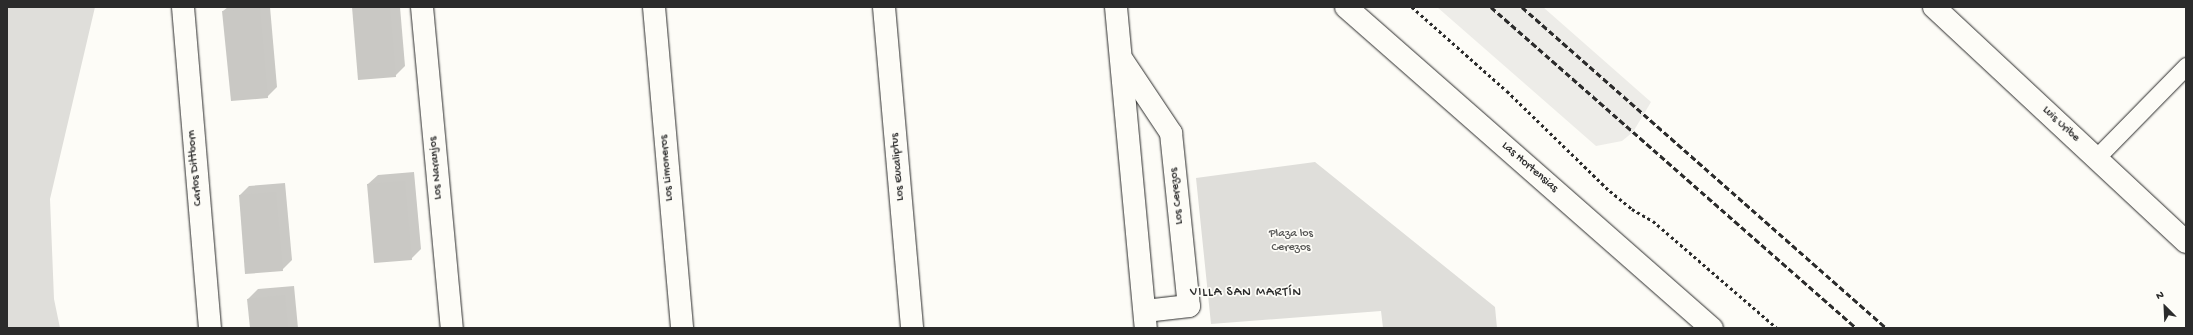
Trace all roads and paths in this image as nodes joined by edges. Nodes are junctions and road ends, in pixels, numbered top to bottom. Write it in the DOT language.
graph roads {
  1 [pos="183,7"];
  2 [pos="422,7"];
  3 [pos="654,7"];
  4 [pos="884,7"];
  5 [pos="1116,7"];
  6 [pos="1346,7"];
  7 [pos="1412,7"];
  8 [pos="1934,7"];
  9 [pos="1121,58"];
  10 [pos="2186,66"];
  11 [pos="2096,158"];
  12 [pos="2186,242"];
  13 [pos="1145,319"];
  14 [pos="210,328"];
  15 [pos="452,328"];
  16 [pos="682,328"];
  17 [pos="912,328"];
  18 [pos="1712,328"];
  19 [pos="1777,328"];
  1 -- 14 [label="street, Carlos Dittborn"];
  2 -- 15 [label="street, Los Naranjos"];
  3 -- 16 [label="street, Los Limoneros"];
  4 -- 17 [label="street, Los Eucaliptus"];
  5 -- 9 [label="street, Los Cerezos"];
  6 -- 18 [label="street, Las Hortensias"];
  7 -- 19 [label="path"];
  8 -- 11 [label="street, Luis Uribe"];
  9 -- 13 [label="street, Los Cerezos"];
  9 -- 13 [label="street, Los Cerezos"];
  10 -- 11 [label="lane"];
  11 -- 12 [label="street, Luis Uribe"];
}
